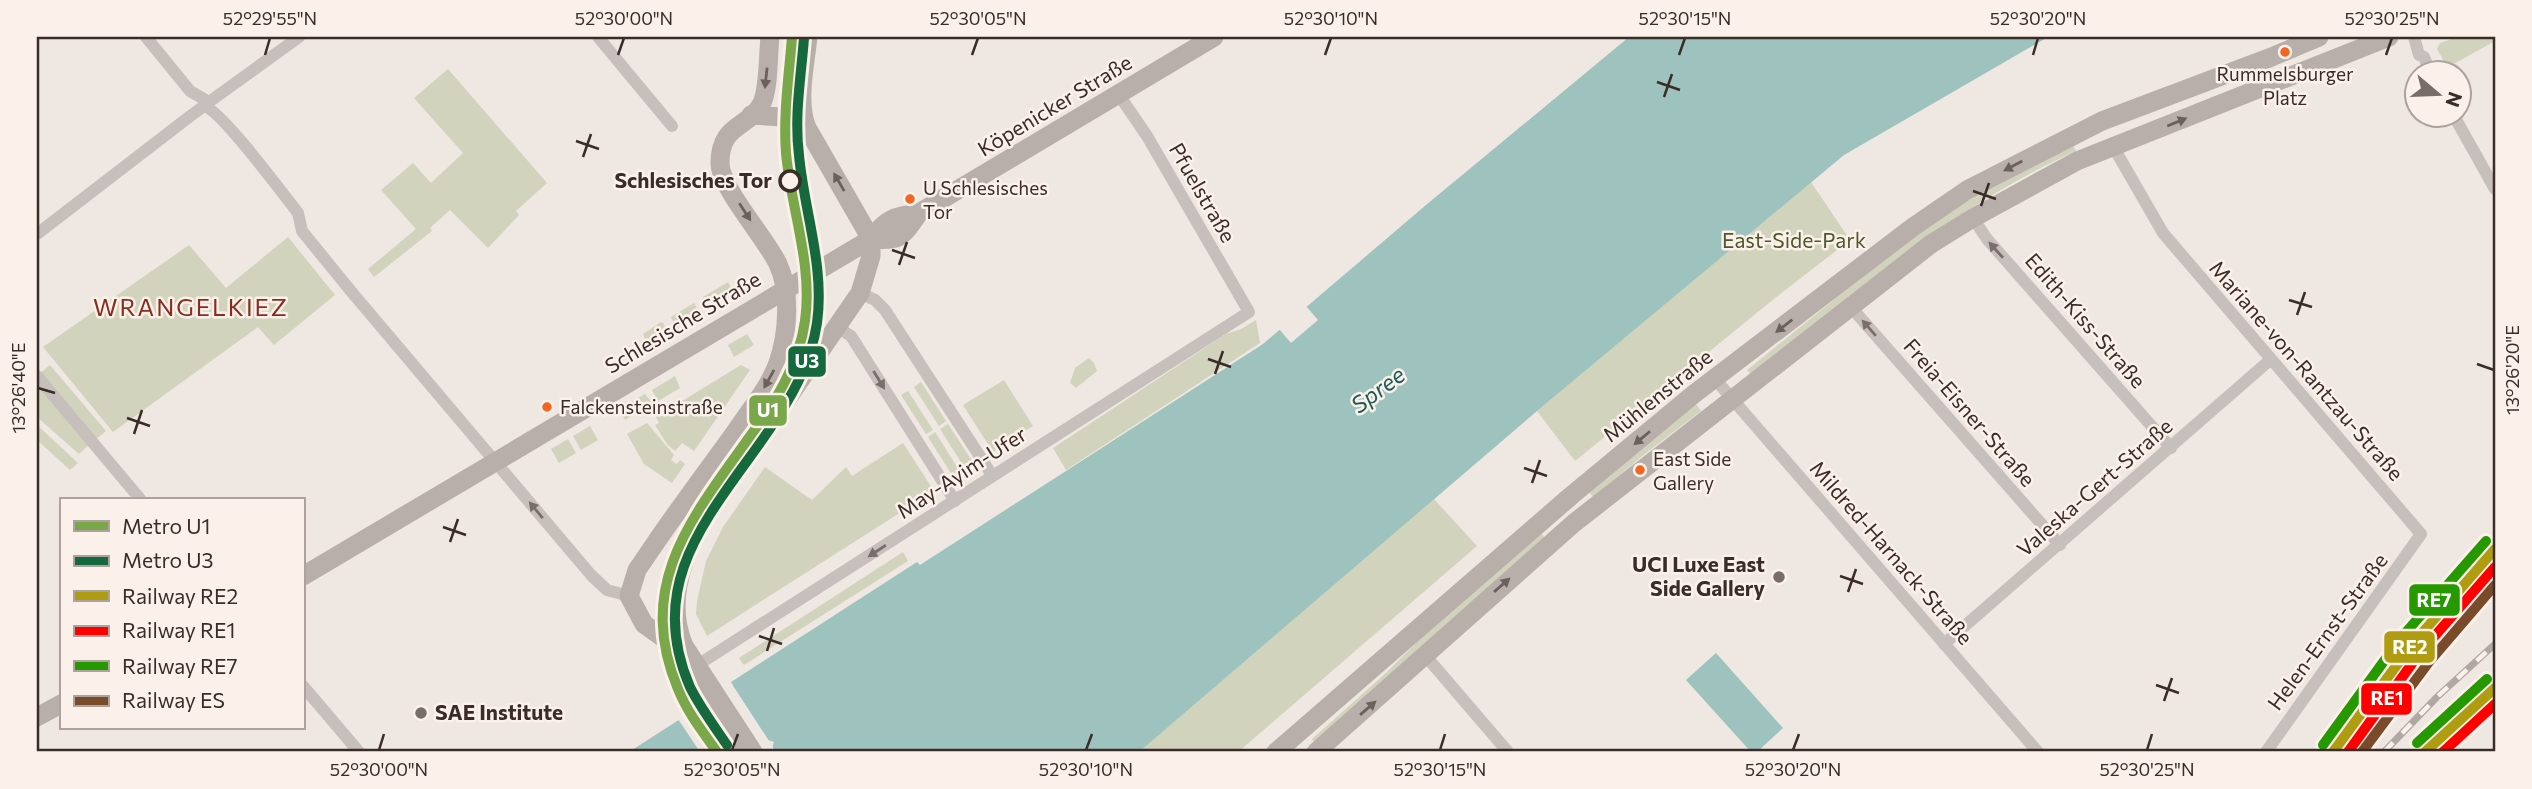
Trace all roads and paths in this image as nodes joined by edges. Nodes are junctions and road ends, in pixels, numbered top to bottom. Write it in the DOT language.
graph roads {
  1 [pos="146,37"];
  2 [pos="299,37"];
  3 [pos="598,37"];
  4 [pos="770,37"];
  5 [pos="808,37"];
  6 [pos="1214,37"];
  7 [pos="2319,37"];
  8 [pos="2389,37"];
  9 [pos="2414,37"];
  10 [pos="2425,60"];
  11 [pos="1119,94"];
  12 [pos="207,104"];
  13 [pos="751,115"];
  14 [pos="2102,121"];
  15 [pos="672,126"];
  16 [pos="806,127"];
  17 [pos="2462,130"];
  18 [pos="2114,148"];
  19 [pos="2495,189"];
  20 [pos="1972,218"];
  21 [pos="37,234"];
  22 [pos="871,239"];
  23 [pos="785,289"];
  24 [pos="860,293"];
  25 [pos="1850,306"];
  26 [pos="1249,312"];
  27 [pos="837,327"];
  28 [pos="2270,360"];
  29 [pos="37,376"];
  30 [pos="1715,379"];
  31 [pos="1732,399"];
  32 [pos="2171,448"];
  33 [pos="496,461"];
  34 [pos="992,475"];
  35 [pos="139,498"];
  36 [pos="955,501"];
  37 [pos="2421,534"];
  38 [pos="2060,545"];
  39 [pos="304,575"];
  40 [pos="629,596"];
  41 [pos="1944,644"];
  42 [pos="1424,654"];
  43 [pos="691,672"];
  44 [pos="304,687"];
  45 [pos="706,696"];
  46 [pos="60,705"];
  47 [pos="37,717"];
  48 [pos="359,752"];
  49 [pos="733,752"];
  50 [pos="753,752"];
  51 [pos="1276,752"];
  52 [pos="1316,752"];
  53 [pos="1508,752"];
  54 [pos="2038,752"];
  55 [pos="2266,752"];
  1 -- 12 [label="street"];
  2 -- 12 [label="street"];
  3 -- 15 [label="street"];
  4 -- 13 [label="main road, one-way"];
  5 -- 16 [label="main road"];
  6 -- 11 [label="main road, Köpenicker Straße"];
  7 -- 14 [label="main road, Mühlenstraße"];
  18 -- 8 [label="main road, one-way"];
  9 -- 10 [label="street"];
  11 -- 22 [label="main road, Köpenicker Straße"];
  11 -- 26 [label="street, Pfuelstraße"];
  12 -- 21 [label="street"];
  12 -- 33 [label="street"];
  13 -- 16 [label="main road"];
  13 -- 23 [label="main road, one-way"];
  14 -- 18 [label="main road"];
  14 -- 30 [label="main road, Mühlenstraße, one-way"];
  22 -- 16 [label="main road, one-way"];
  17 -- 19 [label="street"];
  18 -- 20 [label="main road"];
  18 -- 28 [label="street, Mariane-von-Rantzau-Straße"];
  20 -- 25 [label="main road"];
  32 -- 20 [label="street, Edith-Kiss-Straße, one-way"];
  22 -- 23 [label="main road, Schlesische Straße"];
  22 -- 24 [label="main road"];
  23 -- 33 [label="main road, Schlesische Straße"];
  23 -- 40 [label="main road, one-way"];
  24 -- 27 [label="main road"];
  24 -- 34 [label="street"];
  25 -- 31 [label="main road"];
  38 -- 25 [label="street, Freia-Eisner-Straße, one-way"];
  26 -- 34 [label="street, May-Ayim-Ufer"];
  27 -- 36 [label="street, one-way"];
  27 -- 43 [label="main road"];
  28 -- 32 [label="street, Valeska-Gert-Straße"];
  28 -- 37 [label="street, Mariane-von-Rantzau-Straße"];
  29 -- 35 [label="street"];
  30 -- 31 [label="street, Mildred-Harnack-Straße"];
  30 -- 51 [label="main road, Mühlenstraße, one-way"];
  31 -- 41 [label="street, Mildred-Harnack-Straße"];
  42 -- 31 [label="main road, one-way"];
  32 -- 38 [label="street, Valeska-Gert-Straße"];
  33 -- 39 [label="main road, Schlesische Straße"];
  40 -- 33 [label="street, one-way"];
  34 -- 36 [label="street, May-Ayim-Ufer"];
  36 -- 43 [label="street, May-Ayim-Ufer, one-way"];
  37 -- 55 [label="street, Helen-Ernst-Straße"];
  38 -- 41 [label="street, Valeska-Gert-Straße"];
  40 -- 43 [label="main road"];
  41 -- 54 [label="street, Mildred-Harnack-Straße"];
  52 -- 42 [label="main road, one-way"];
  42 -- 53 [label="street"];
  43 -- 45 [label="main road"];
  44 -- 48 [label="street"];
  45 -- 49 [label="main road"];
  45 -- 50 [label="main road"];
  46 -- 47 [label="main road"];
}
